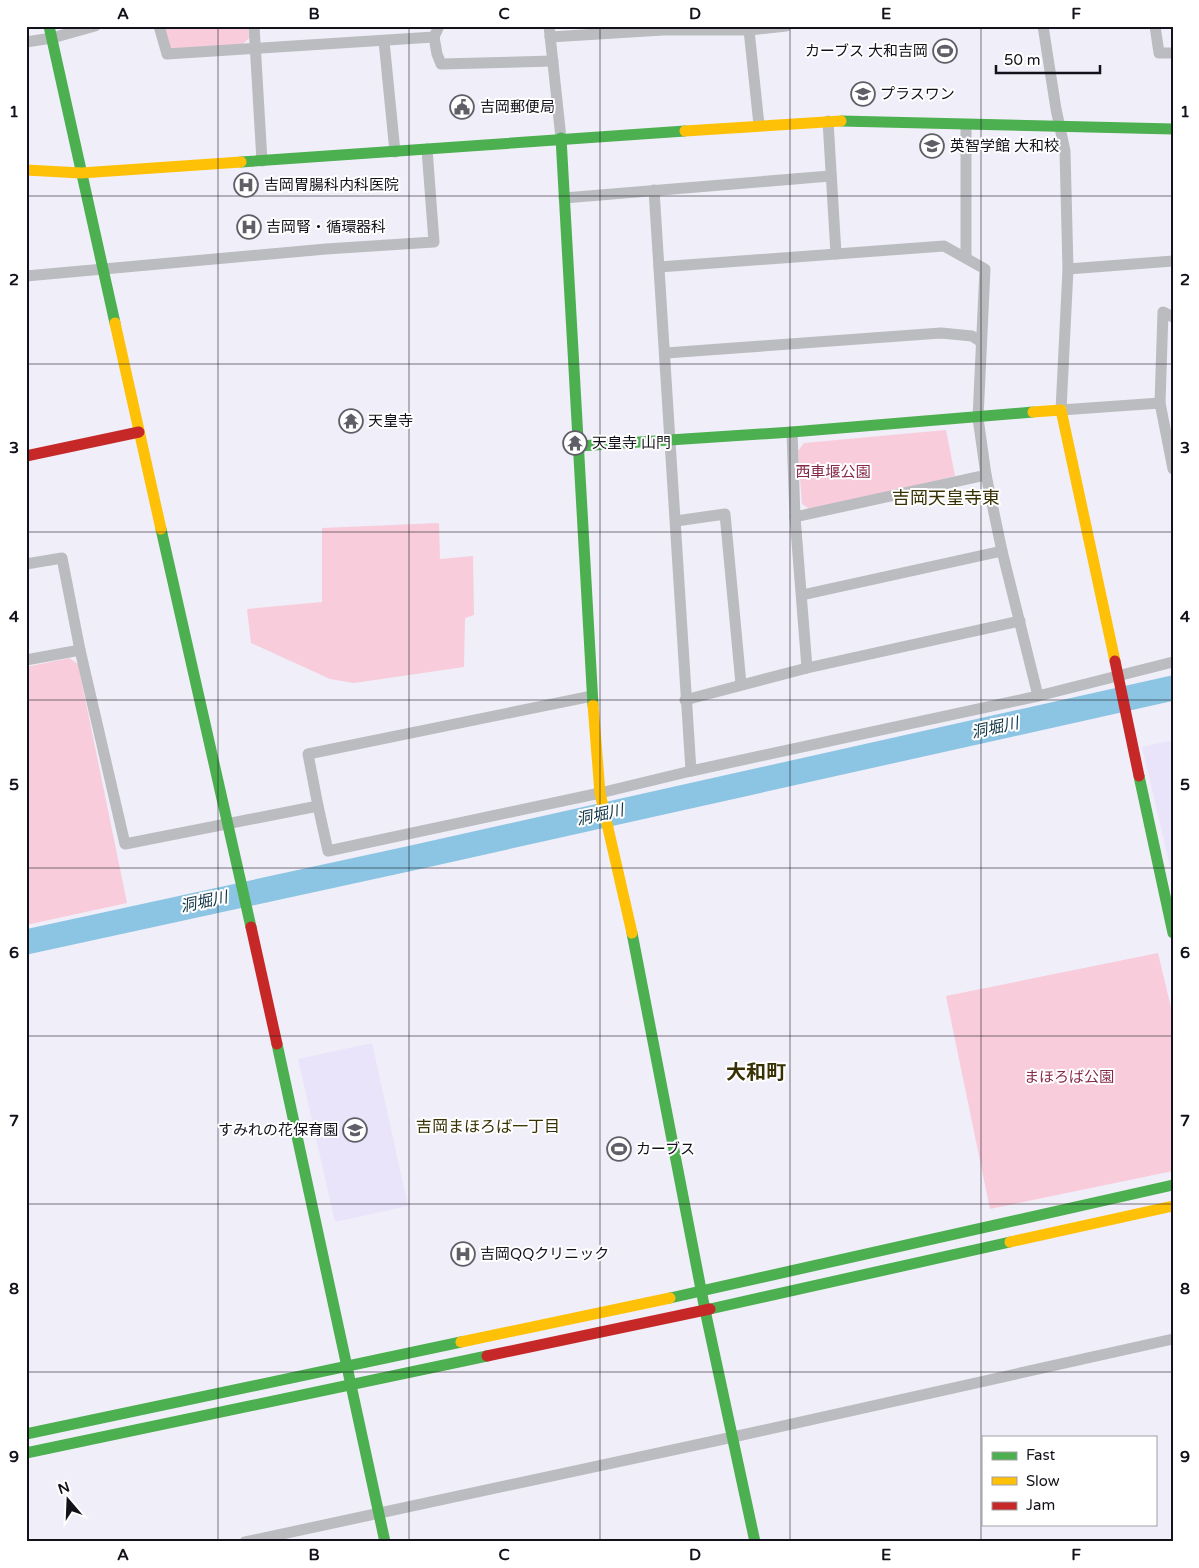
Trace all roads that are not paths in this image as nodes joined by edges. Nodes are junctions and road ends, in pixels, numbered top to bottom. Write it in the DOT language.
graph roads {
  1 [pos="50,26"];
  2 [pos="94,26"];
  3 [pos="159,26"];
  4 [pos="254,26"];
  5 [pos="439,26"];
  6 [pos="786,26"];
  7 [pos="1043,26"];
  8 [pos="1155,26"];
  9 [pos="663,28"];
  10 [pos="749,30"];
  11 [pos="549,31"];
  12 [pos="434,37"];
  13 [pos="52,38"];
  14 [pos="384,41"];
  15 [pos="26,42"];
  16 [pos="255,50"];
  17 [pos="1173,53"];
  18 [pos="552,61"];
  19 [pos="828,121"];
  20 [pos="759,125"];
  21 [pos="966,126"];
  22 [pos="1060,127"];
  23 [pos="1173,129"];
  24 [pos="561,138"];
  25 [pos="427,149"];
  26 [pos="395,152"];
  27 [pos="262,161"];
  28 [pos="26,170"];
  29 [pos="81,173"];
  30 [pos="830,176"];
  31 [pos="654,190"];
  32 [pos="564,198"];
  33 [pos="836,254"];
  34 [pos="966,257"];
  35 [pos="1173,261"];
  36 [pos="659,267"];
  37 [pos="104,268"];
  38 [pos="1068,269"];
  39 [pos="26,276"];
  40 [pos="1173,317"];
  41 [pos="980,342"];
  42 [pos="666,353"];
  43 [pos="1160,403"];
  44 [pos="1061,410"];
  45 [pos="978,418"];
  46 [pos="139,432"];
  47 [pos="792,432"];
  48 [pos="670,439"];
  49 [pos="579,446"];
  50 [pos="26,456"];
  51 [pos="1173,469"];
  52 [pos="986,475"];
  53 [pos="795,517"];
  54 [pos="676,521"];
  55 [pos="1002,551"];
  56 [pos="26,564"];
  57 [pos="802,595"];
  58 [pos="1020,621"];
  59 [pos="80,650"];
  60 [pos="26,660"];
  61 [pos="1173,662"];
  62 [pos="806,668"];
  63 [pos="1117,676"];
  64 [pos="741,684"];
  65 [pos="592,696"];
  66 [pos="1038,696"];
  67 [pos="685,700"];
  68 [pos="691,771"];
  69 [pos="600,793"];
  70 [pos="318,806"];
  71 [pos="229,824"];
  72 [pos="1173,933"];
  73 [pos="1173,1185"];
  74 [pos="1173,1206"];
  75 [pos="702,1291"];
  76 [pos="705,1310"];
  77 [pos="1173,1339"];
  78 [pos="347,1366"];
  79 [pos="352,1384"];
  80 [pos="26,1434"];
  81 [pos="733,1437"];
  82 [pos="26,1453"];
  83 [pos="379,1512"];
  84 [pos="245,1542"];
  85 [pos="385,1542"];
  86 [pos="755,1542"];
  1 -- 13 [label="street"];
  2 -- 13 [label="street"];
  3 -- 16 [label="street"];
  4 -- 16 [label="street"];
  5 -- 12 [label="street"];
  6 -- 10 [label="street"];
  7 -- 22 [label="street"];
  8 -- 17 [label="street"];
  9 -- 10 [label="street"];
  9 -- 11 [label="street"];
  10 -- 20 [label="street"];
  11 -- 18 [label="street"];
  12 -- 14 [label="street"];
  12 -- 18 [label="street"];
  13 -- 15 [label="street"];
  13 -- 29 [label="street"];
  14 -- 16 [label="street"];
  14 -- 26 [label="street"];
  16 -- 27 [label="street"];
  18 -- 24 [label="street"];
  19 -- 20 [label="street"];
  19 -- 21 [label="street"];
  19 -- 30 [label="street"];
  20 -- 24 [label="street"];
  21 -- 22 [label="street"];
  21 -- 34 [label="street"];
  22 -- 23 [label="street"];
  22 -- 38 [label="street"];
  24 -- 25 [label="street"];
  24 -- 32 [label="street"];
  25 -- 26 [label="street"];
  25 -- 37 [label="street"];
  26 -- 27 [label="street"];
  27 -- 29 [label="street"];
  28 -- 29 [label="street"];
  29 -- 37 [label="street"];
  30 -- 31 [label="street"];
  30 -- 33 [label="street"];
  31 -- 32 [label="street"];
  31 -- 36 [label="street"];
  32 -- 49 [label="street"];
  33 -- 34 [label="street"];
  33 -- 36 [label="street"];
  34 -- 41 [label="street"];
  35 -- 38 [label="street"];
  36 -- 42 [label="street"];
  37 -- 39 [label="street"];
  37 -- 46 [label="street"];
  38 -- 44 [label="street"];
  40 -- 43 [label="street"];
  41 -- 42 [label="street"];
  41 -- 45 [label="street"];
  42 -- 48 [label="street"];
  43 -- 44 [label="street"];
  43 -- 51 [label="street"];
  44 -- 45 [label="street"];
  44 -- 63 [label="street"];
  45 -- 47 [label="street"];
  45 -- 52 [label="street"];
  46 -- 50 [label="street"];
  46 -- 71 [label="street"];
  47 -- 48 [label="street"];
  47 -- 53 [label="street"];
  48 -- 49 [label="street"];
  48 -- 54 [label="street"];
  49 -- 65 [label="street"];
  52 -- 53 [label="street"];
  52 -- 55 [label="street"];
  53 -- 57 [label="street"];
  54 -- 64 [label="street"];
  54 -- 67 [label="street"];
  55 -- 57 [label="street"];
  55 -- 58 [label="street"];
  56 -- 59 [label="street"];
  57 -- 62 [label="street"];
  58 -- 62 [label="street"];
  58 -- 66 [label="street"];
  59 -- 60 [label="street"];
  59 -- 71 [label="street"];
  61 -- 63 [label="street"];
  62 -- 64 [label="street"];
  63 -- 66 [label="street"];
  63 -- 72 [label="street"];
  64 -- 67 [label="street"];
  65 -- 69 [label="street"];
  65 -- 70 [label="street"];
  66 -- 68 [label="street"];
  67 -- 68 [label="street"];
  68 -- 69 [label="street"];
  69 -- 70 [label="street"];
  69 -- 75 [label="street"];
  70 -- 71 [label="street"];
  71 -- 78 [label="street"];
  73 -- 75 [label="street"];
  74 -- 76 [label="street"];
  75 -- 76 [label="street"];
  75 -- 78 [label="street"];
  76 -- 79 [label="street"];
  76 -- 81 [label="street"];
  77 -- 81 [label="street"];
  78 -- 79 [label="street"];
  78 -- 80 [label="street"];
  79 -- 82 [label="street"];
  79 -- 83 [label="street"];
  81 -- 83 [label="street"];
  81 -- 86 [label="street"];
  83 -- 84 [label="street"];
  83 -- 85 [label="street"];
}
